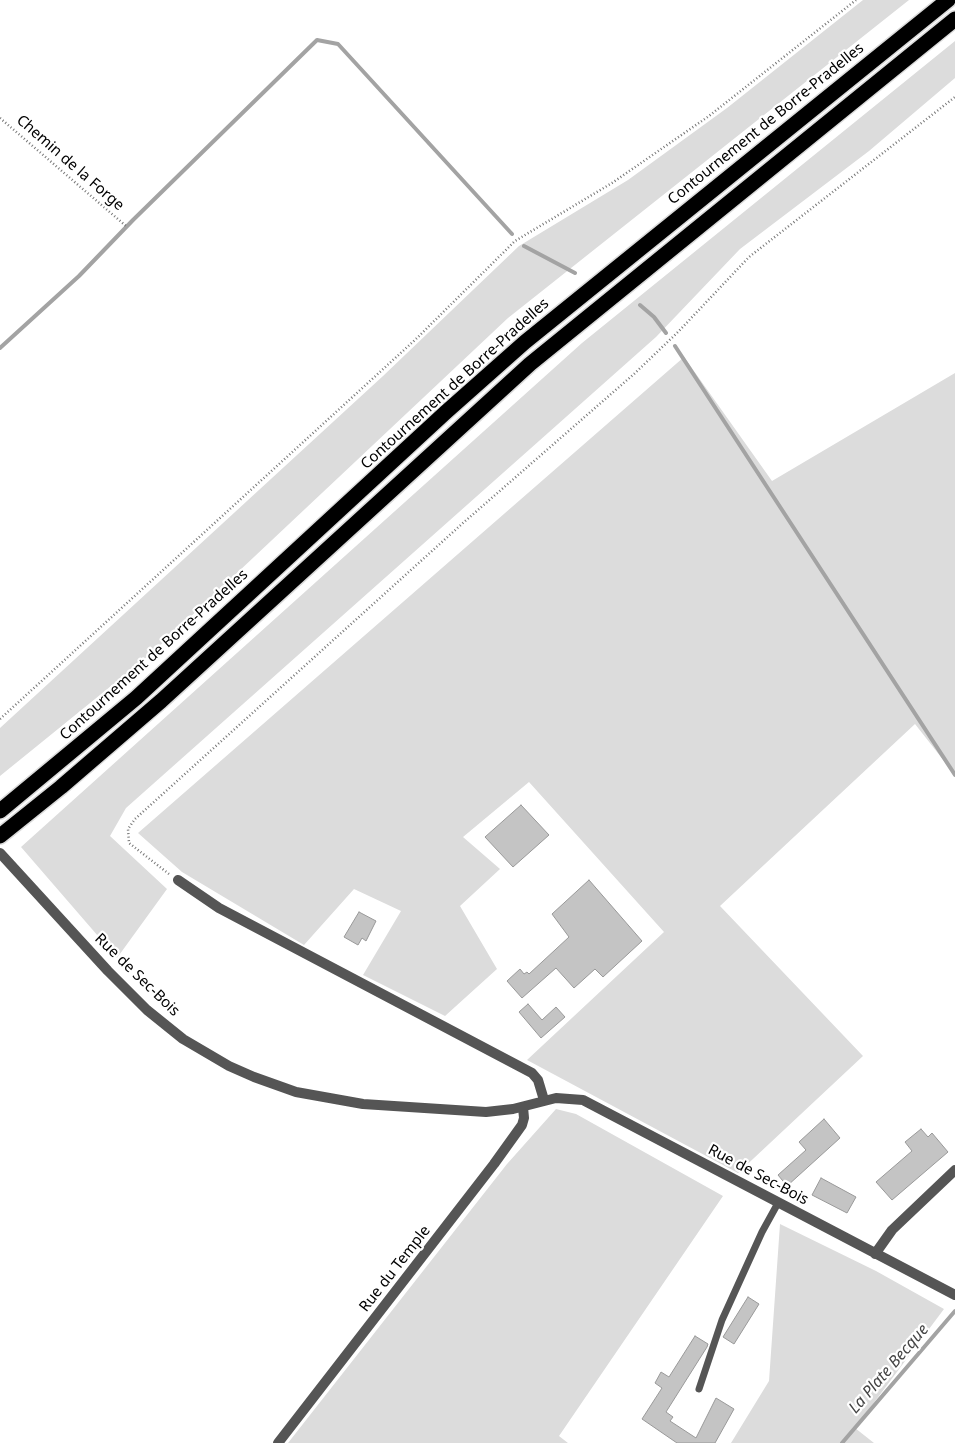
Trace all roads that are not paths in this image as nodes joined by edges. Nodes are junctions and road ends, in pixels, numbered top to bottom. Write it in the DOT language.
graph roads {
  1 [pos="948,0"];
  2 [pos="955,19"];
  3 [pos="0,811"];
  4 [pos="0,836"];
  5 [pos="0,853"];
  6 [pos="178,880"];
  7 [pos="544,1100"];
  8 [pos="522,1107"];
  9 [pos="955,1170"];
  10 [pos="778,1203"];
  11 [pos="875,1254"];
  12 [pos="955,1295"];
  13 [pos="699,1388"];
  14 [pos="278,1443"];
  1 -- 3 [label="highway, Contournement de Borre-Pradelles"];
  2 -- 4 [label="highway"];
  5 -- 8 [label="street, Rue de Sec-Bois"];
  6 -- 7 [label="street"];
  7 -- 8 [label="street, Rue de Sec-Bois"];
  7 -- 10 [label="street, Rue de Sec-Bois"];
  8 -- 14 [label="street, Rue du Temple"];
  9 -- 11 [label="street"];
  10 -- 11 [label="street, Rue de Sec-Bois"];
  10 -- 13 [label="lane"];
  11 -- 12 [label="street, Rue de Sec-Bois"];
}
